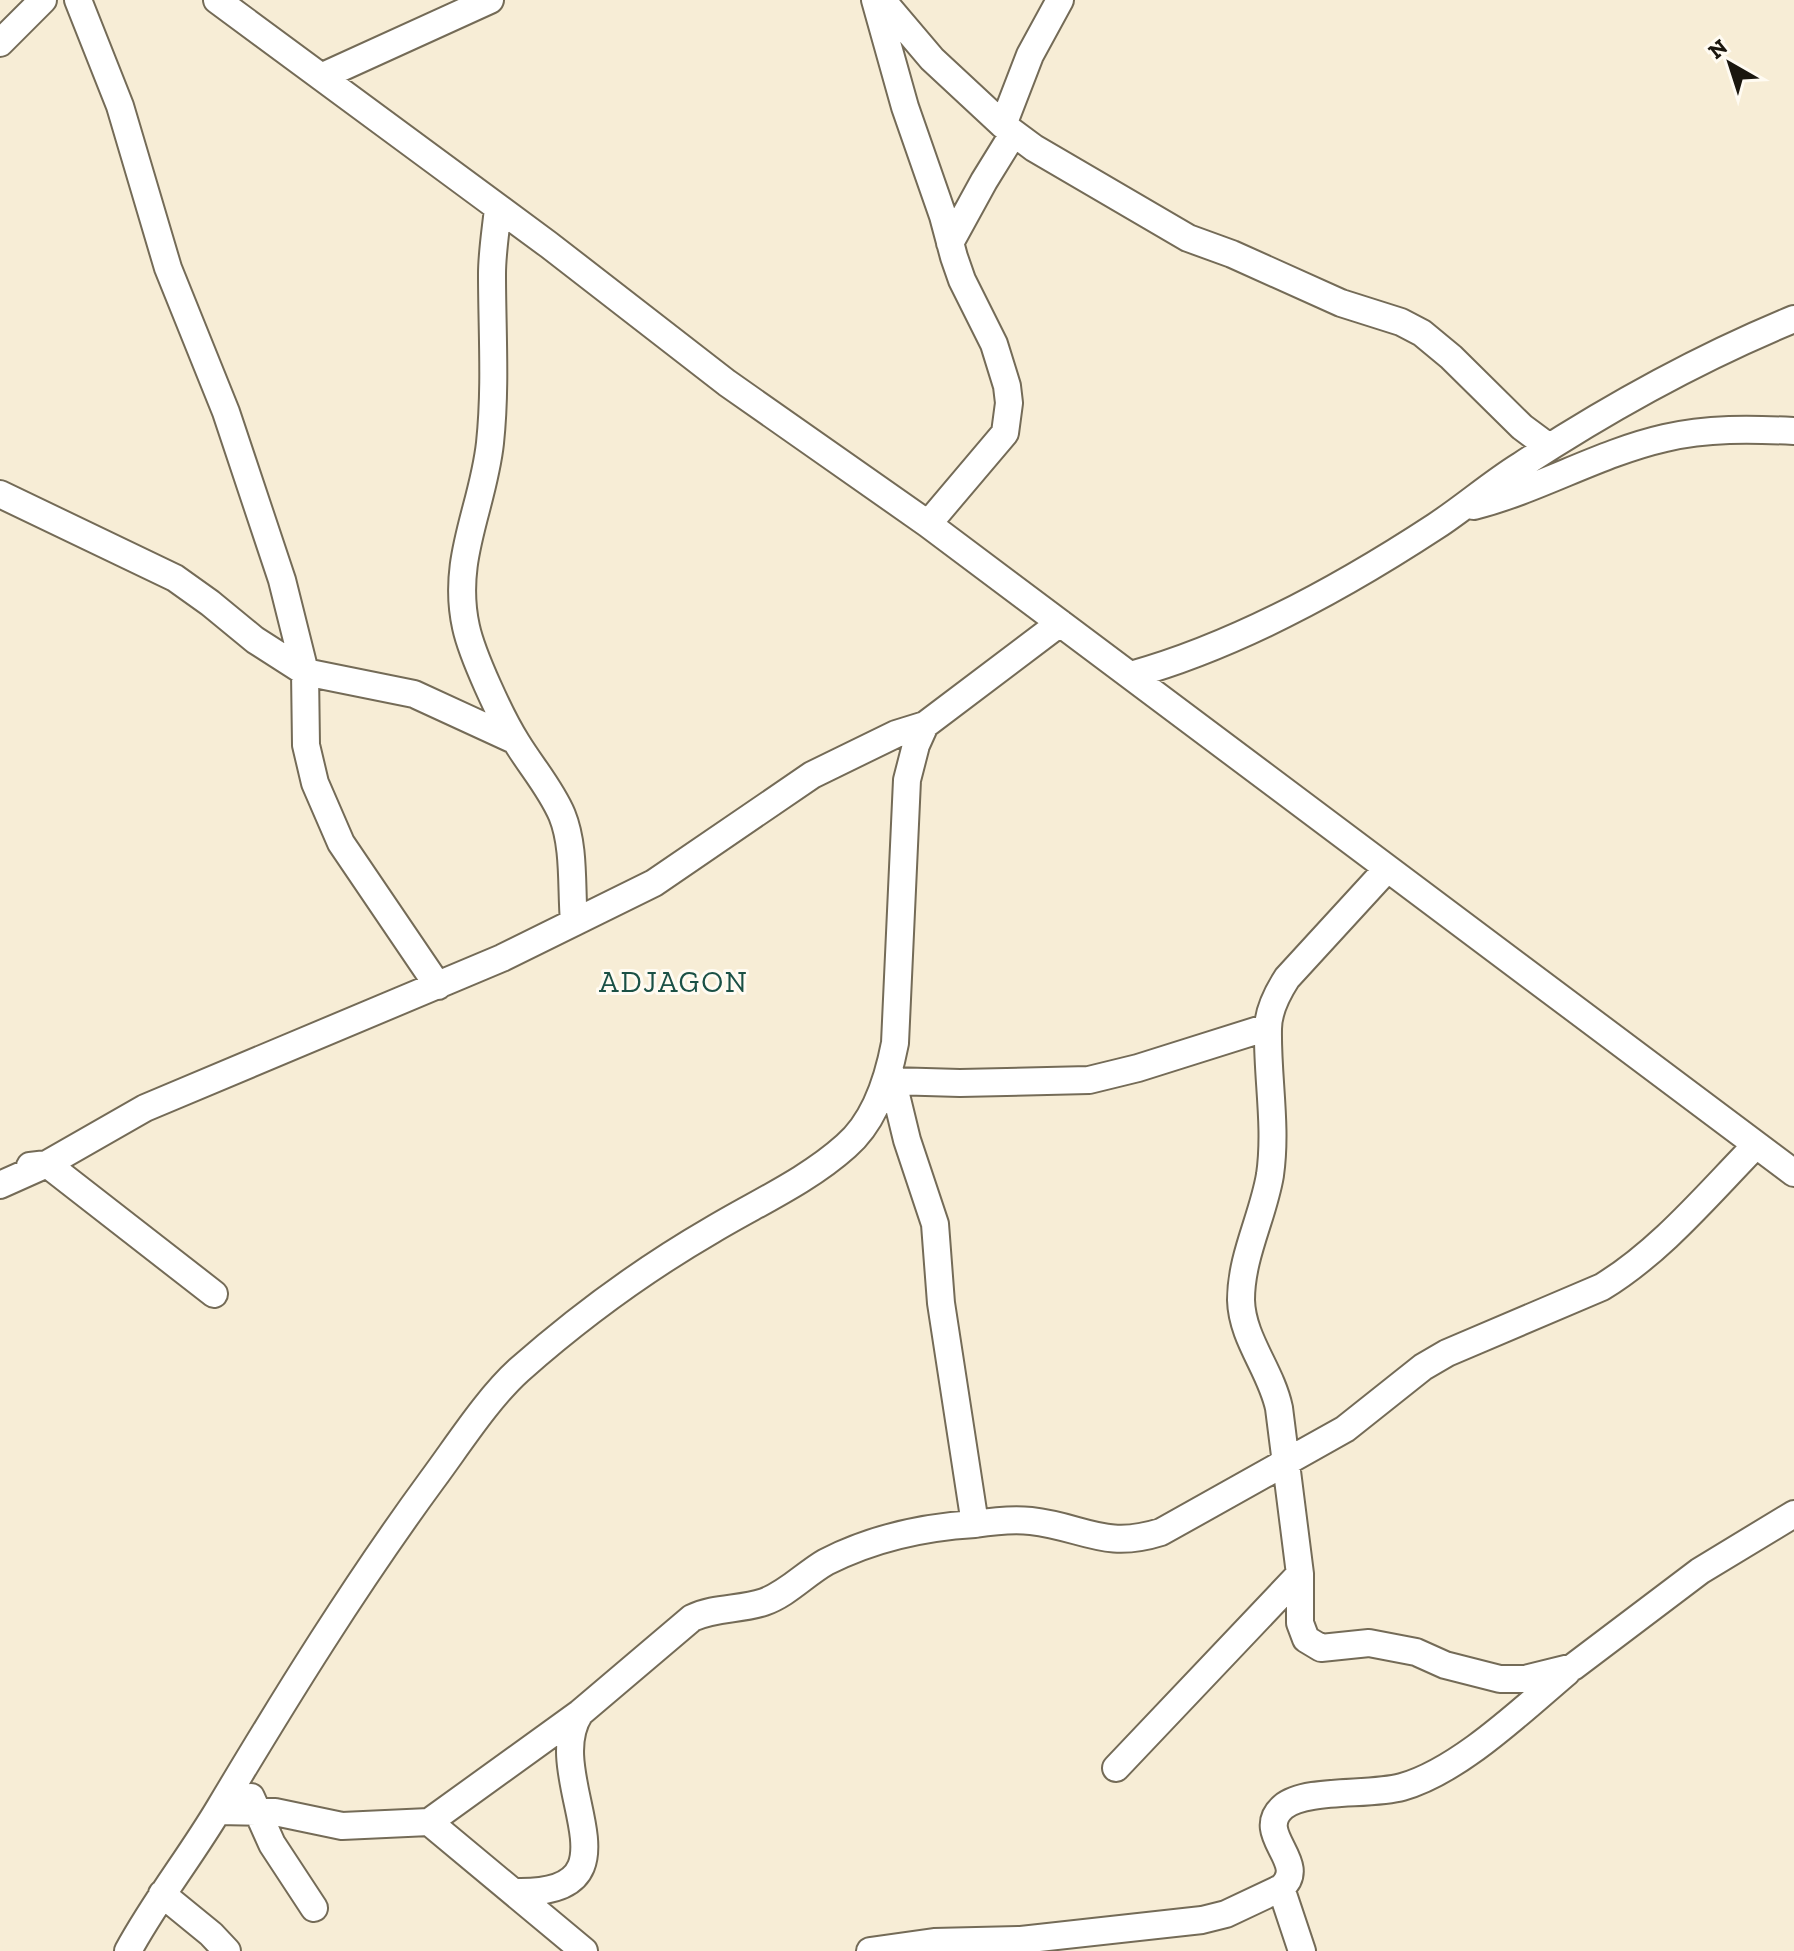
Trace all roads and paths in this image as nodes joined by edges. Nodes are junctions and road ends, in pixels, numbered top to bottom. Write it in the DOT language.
graph roads {
  1 [pos="43,0"];
  2 [pos="78,0"];
  3 [pos="217,0"];
  4 [pos="490,0"];
  5 [pos="875,0"];
  6 [pos="882,0"];
  7 [pos="1060,0"];
  8 [pos="0,43"];
  9 [pos="323,76"];
  10 [pos="1008,130"];
  11 [pos="498,208"];
  12 [pos="950,243"];
  13 [pos="1794,319"];
  14 [pos="1794,431"];
  15 [pos="1549,447"];
  16 [pos="0,494"];
  17 [pos="1459,509"];
  18 [pos="928,524"];
  19 [pos="1060,623"];
  20 [pos="305,672"];
  21 [pos="1131,675"];
  22 [pos="925,725"];
  23 [pos="514,740"];
  24 [pos="1387,869"];
  25 [pos="574,922"];
  26 [pos="438,986"];
  27 [pos="1268,1027"];
  28 [pos="890,1075"];
  29 [pos="1794,1143"];
  30 [pos="1763,1151"];
  31 [pos="47,1164"];
  32 [pos="0,1169"];
  33 [pos="1794,1173"];
  34 [pos="0,1185"];
  35 [pos="214,1294"];
  36 [pos="1284,1464"];
  37 [pos="1794,1514"];
  38 [pos="975,1524"];
  39 [pos="1300,1574"];
  40 [pos="1573,1667"];
  41 [pos="580,1713"];
  42 [pos="1116,1768"];
  43 [pos="240,1773"];
  44 [pos="218,1811"];
  45 [pos="257,1811"];
  46 [pos="429,1822"];
  47 [pos="1281,1888"];
  48 [pos="514,1892"];
  49 [pos="162,1894"];
  50 [pos="314,1908"];
  51 [pos="128,1951"];
  52 [pos="227,1951"];
  53 [pos="584,1951"];
  54 [pos="870,1951"];
  55 [pos="1302,1951"];
  1 -- 8 [label="street"];
  2 -- 20 [label="street"];
  3 -- 9 [label="street"];
  4 -- 9 [label="street"];
  5 -- 12 [label="street"];
  6 -- 10 [label="street"];
  7 -- 10 [label="street"];
  9 -- 11 [label="street"];
  10 -- 12 [label="street"];
  10 -- 15 [label="street"];
  11 -- 18 [label="street"];
  11 -- 23 [label="street"];
  12 -- 18 [label="street"];
  13 -- 15 [label="street"];
  14 -- 17 [label="street"];
  15 -- 17 [label="street"];
  16 -- 20 [label="street"];
  17 -- 21 [label="street"];
  18 -- 19 [label="street"];
  19 -- 21 [label="street"];
  19 -- 22 [label="street"];
  20 -- 23 [label="street"];
  20 -- 26 [label="street"];
  21 -- 24 [label="street"];
  22 -- 25 [label="street"];
  22 -- 28 [label="street"];
  23 -- 25 [label="street"];
  24 -- 27 [label="street"];
  24 -- 30 [label="street"];
  25 -- 26 [label="street"];
  26 -- 31 [label="street"];
  27 -- 28 [label="street"];
  27 -- 36 [label="street"];
  28 -- 38 [label="street"];
  28 -- 43 [label="street"];
  29 -- 30 [label="street"];
  30 -- 33 [label="street"];
  30 -- 36 [label="street"];
  31 -- 32 [label="street"];
  31 -- 34 [label="street"];
  31 -- 35 [label="street"];
  36 -- 38 [label="street"];
  36 -- 39 [label="street"];
  37 -- 40 [label="street"];
  38 -- 41 [label="street"];
  39 -- 40 [label="street"];
  39 -- 42 [label="street"];
  40 -- 47 [label="street"];
  41 -- 46 [label="street"];
  41 -- 48 [label="street"];
  43 -- 44 [label="street"];
  43 -- 45 [label="street"];
  44 -- 45 [label="street"];
  44 -- 49 [label="street"];
  45 -- 46 [label="street"];
  45 -- 50 [label="street"];
  46 -- 48 [label="street"];
  47 -- 54 [label="street"];
  47 -- 55 [label="street"];
  48 -- 53 [label="street"];
  49 -- 51 [label="street"];
  49 -- 52 [label="street"];
}
